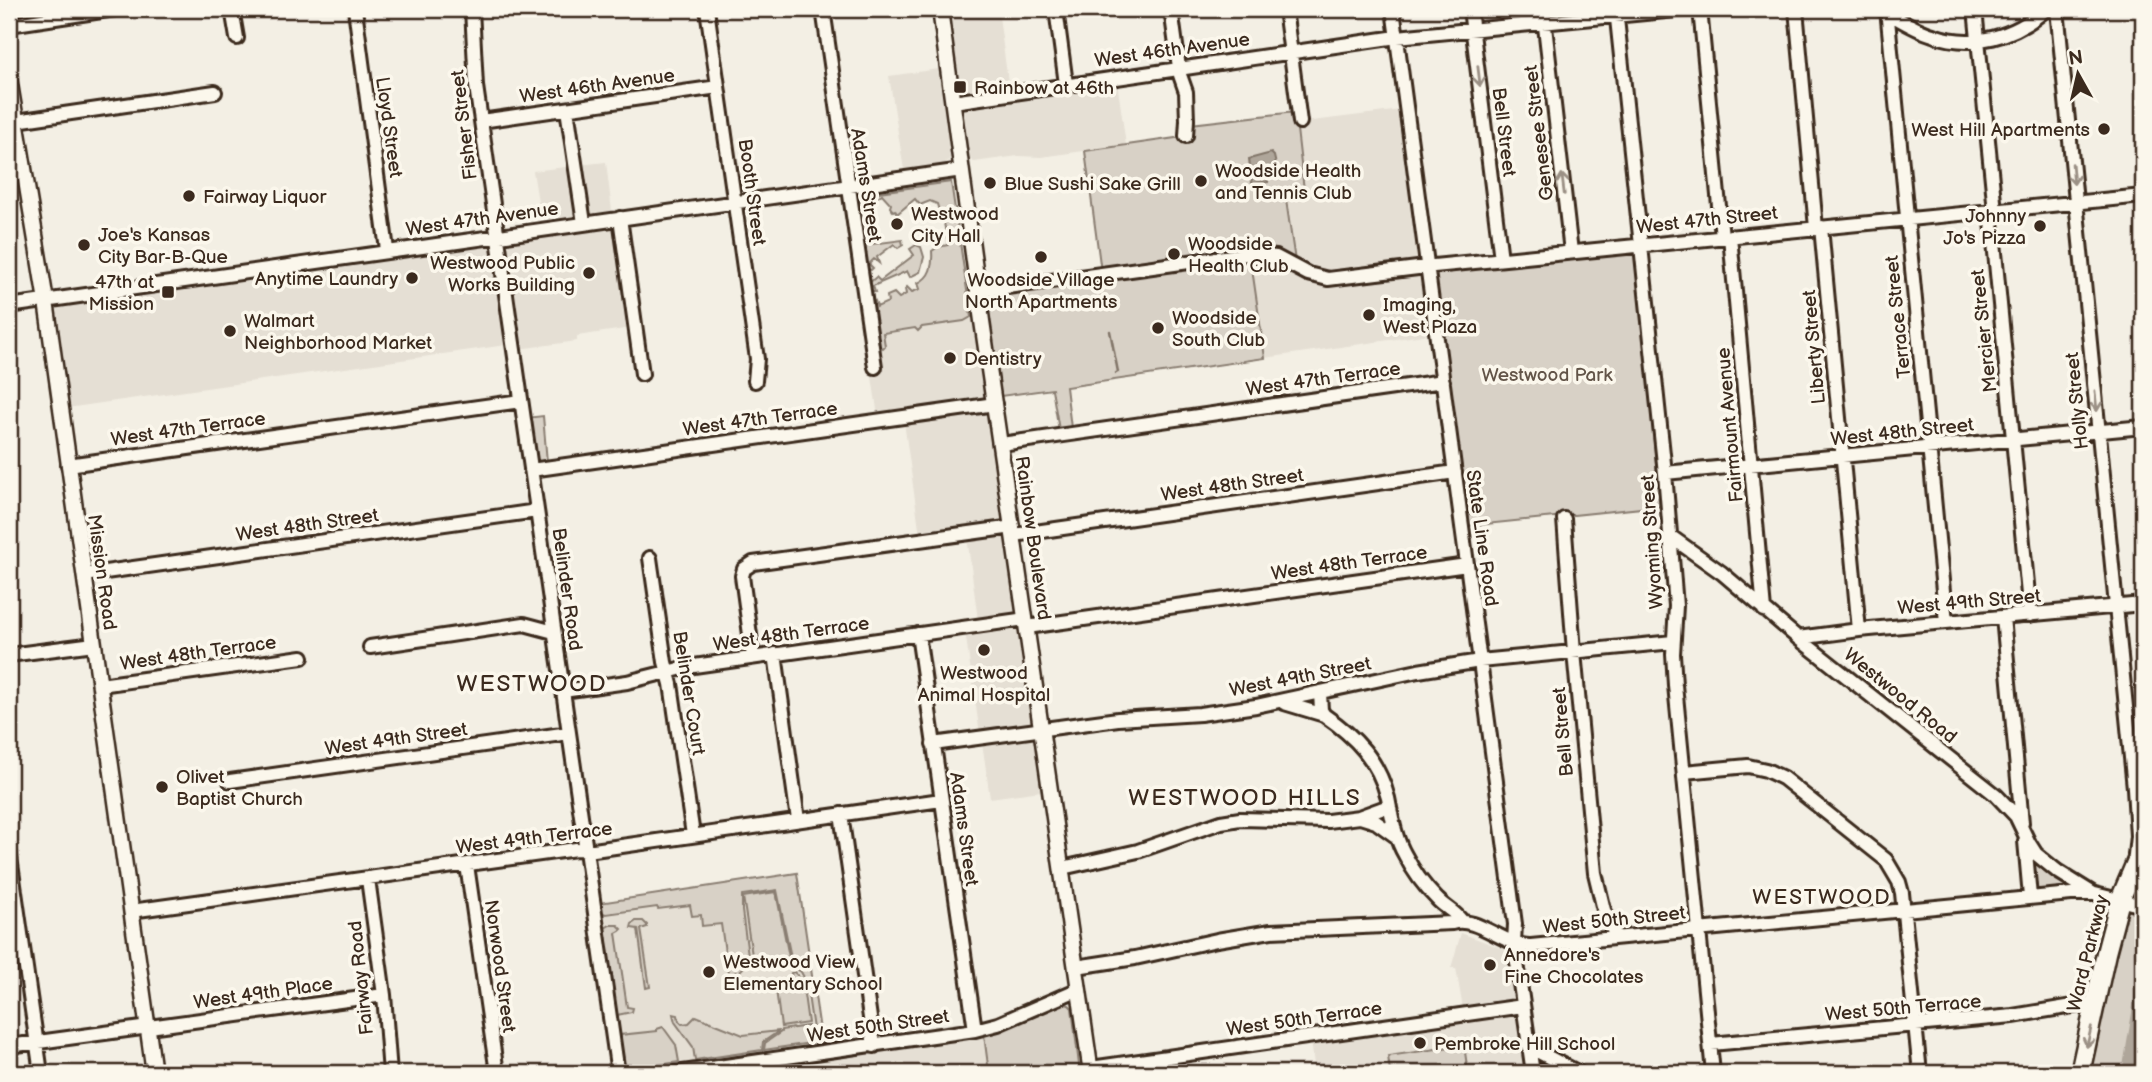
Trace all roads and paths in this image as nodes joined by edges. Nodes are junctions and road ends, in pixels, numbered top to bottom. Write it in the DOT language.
graph roads {
  1 [pos="115,9"];
  2 [pos="232,9"];
  3 [pos="355,9"];
  4 [pos="472,9"];
  5 [pos="707,9"];
  6 [pos="823,9"];
  7 [pos="940,9"];
  8 [pos="1056,9"];
  9 [pos="1171,9"];
  10 [pos="1285,9"];
  11 [pos="1393,9"];
  12 [pos="1470,9"];
  13 [pos="1543,9"];
  14 [pos="1687,9"];
  15 [pos="1700,9"];
  16 [pos="1796,9"];
  17 [pos="1975,9"];
  18 [pos="2046,9"];
  19 [pos="2057,9"];
  20 [pos="1886,10"];
  21 [pos="1617,12"];
  22 [pos="1545,23"];
  23 [pos="9,25"];
  24 [pos="1473,30"];
  25 [pos="1397,37"];
  26 [pos="237,38"];
  27 [pos="1978,41"];
  28 [pos="1291,52"];
  29 [pos="1179,68"];
  30 [pos="9,78"];
  31 [pos="1066,84"];
  32 [pos="718,87"];
  33 [pos="215,92"];
  34 [pos="953,102"];
  35 [pos="567,109"];
  36 [pos="16,121"];
  37 [pos="481,121"];
  38 [pos="1300,122"];
  39 [pos="1186,136"];
  40 [pos="961,170"];
  41 [pos="16,171"];
  42 [pos="847,186"];
  43 [pos="2143,196"];
  44 [pos="735,202"];
  45 [pos="2075,203"];
  46 [pos="1993,211"];
  47 [pos="620,218"];
  48 [pos="1907,219"];
  49 [pos="584,223"];
  50 [pos="1818,227"];
  51 [pos="497,236"];
  52 [pos="1726,237"];
  53 [pos="1641,245"];
  54 [pos="387,250"];
  55 [pos="1571,252"];
  56 [pos="1501,259"];
  57 [pos="1427,267"];
  58 [pos="978,291"];
  59 [pos="46,301"];
  60 [pos="9,306"];
  61 [pos="875,367"];
  62 [pos="642,374"];
  63 [pos="755,381"];
  64 [pos="1443,381"];
  65 [pos="521,401"];
  66 [pos="995,404"];
  67 [pos="2143,427"];
  68 [pos="2099,431"];
  69 [pos="2013,439"];
  70 [pos="1001,444"];
  71 [pos="1929,448"];
  72 [pos="1842,456"];
  73 [pos="68,465"];
  74 [pos="1752,465"];
  75 [pos="531,470"];
  76 [pos="1455,472"];
  77 [pos="1665,473"];
  78 [pos="537,511"];
  79 [pos="1564,519"];
  80 [pos="1014,531"];
  81 [pos="1670,536"];
  82 [pos="650,558"];
  83 [pos="1467,565"];
  84 [pos="83,575"];
  85 [pos="2143,604"];
  86 [pos="2116,606"];
  87 [pos="551,607"];
  88 [pos="1764,610"];
  89 [pos="2030,615"];
  90 [pos="2003,617"];
  91 [pos="1946,622"];
  92 [pos="1027,623"];
  93 [pos="524,624"];
  94 [pos="1859,630"];
  95 [pos="554,632"];
  96 [pos="918,634"];
  97 [pos="1798,638"];
  98 [pos="1674,642"];
  99 [pos="94,644"];
  100 [pos="370,648"];
  101 [pos="1574,652"];
  102 [pos="775,654"];
  103 [pos="9,655"];
  104 [pos="302,657"];
  105 [pos="753,657"];
  106 [pos="1480,661"];
  107 [pos="668,671"];
  108 [pos="100,685"];
  109 [pos="563,691"];
  110 [pos="1320,693"];
  111 [pos="1278,701"];
  112 [pos="1324,715"];
  113 [pos="1042,729"];
  114 [pos="569,733"];
  115 [pos="933,744"];
  116 [pos="1684,772"];
  117 [pos="230,781"];
  118 [pos="2139,793"];
  119 [pos="941,800"];
  120 [pos="1390,806"];
  121 [pos="841,814"];
  122 [pos="1359,817"];
  123 [pos="798,820"];
  124 [pos="2024,831"];
  125 [pos="693,835"];
  126 [pos="1397,837"];
  127 [pos="2143,846"];
  128 [pos="585,849"];
  129 [pos="9,850"];
  130 [pos="2136,863"];
  131 [pos="467,865"];
  132 [pos="1062,868"];
  133 [pos="368,879"];
  134 [pos="2095,894"];
  135 [pos="2030,897"];
  136 [pos="2120,900"];
  137 [pos="1438,901"];
  138 [pos="2142,906"];
  139 [pos="1903,910"];
  140 [pos="131,911"];
  141 [pos="1461,920"];
  142 [pos="1430,924"];
  143 [pos="1699,930"];
  144 [pos="1616,937"];
  145 [pos="1514,943"];
  146 [pos="1076,967"];
  147 [pos="1079,989"];
  148 [pos="384,995"];
  149 [pos="2097,1002"];
  150 [pos="1523,1006"];
  151 [pos="1915,1026"];
  152 [pos="147,1027"];
  153 [pos="975,1030"];
  154 [pos="36,1042"];
  155 [pos="1711,1044"];
  156 [pos="9,1046"];
  157 [pos="874,1046"];
  158 [pos="1529,1047"];
  159 [pos="1091,1071"];
  160 [pos="41,1073"];
  161 [pos="154,1073"];
  162 [pos="390,1073"];
  163 [pos="497,1073"];
  164 [pos="618,1073"];
  165 [pos="676,1073"];
  166 [pos="1533,1073"];
  167 [pos="1579,1073"];
  168 [pos="1713,1073"];
  169 [pos="1920,1073"];
  170 [pos="2080,1073"];
  1 -- 23 [label="street"];
  2 -- 26 [label="street"];
  3 -- 54 [label="street, Lloyd Street"];
  4 -- 37 [label="street, Fisher Street"];
  5 -- 32 [label="street, Booth Street"];
  6 -- 42 [label="street, Adams Street"];
  7 -- 34 [label="main road, Rainbow Boulevard"];
  8 -- 31 [label="street"];
  9 -- 29 [label="street"];
  10 -- 28 [label="street"];
  11 -- 25 [label="street, State Line Road"];
  12 -- 24 [label="street, Bell Street"];
  13 -- 22 [label="street, Genesee Street"];
  14 -- 21 [label="street, West 46th Avenue"];
  15 -- 52 [label="street, Fairmount Avenue"];
  16 -- 50 [label="street, Liberty Street"];
  17 -- 27 [label="street, Mercier Street"];
  18 -- 27 [label="street"];
  19 -- 45 [label="street, Holly Street, one-way"];
  20 -- 27 [label="street"];
  20 -- 48 [label="street, Terrace Street"];
  21 -- 22 [label="street, West 46th Avenue"];
  21 -- 53 [label="street, Wyoming Street"];
  22 -- 24 [label="street, West 46th Avenue"];
  55 -- 22 [label="street, Genesee Street, one-way"];
  24 -- 25 [label="street, West 46th Avenue"];
  24 -- 56 [label="street, Bell Street, one-way"];
  25 -- 28 [label="street, West 46th Avenue"];
  25 -- 57 [label="street, State Line Road"];
  27 -- 46 [label="street, Mercier Street"];
  28 -- 29 [label="street, West 46th Avenue"];
  28 -- 38 [label="street"];
  29 -- 31 [label="street, West 46th Avenue"];
  29 -- 39 [label="street"];
  30 -- 36 [label="main road, Mission Road"];
  31 -- 34 [label="street, West 46th Avenue"];
  32 -- 35 [label="street, West 46th Avenue"];
  32 -- 44 [label="street, Booth Street"];
  33 -- 36 [label="street"];
  34 -- 40 [label="main road, Rainbow Boulevard"];
  35 -- 37 [label="street, West 46th Avenue"];
  35 -- 49 [label="street"];
  36 -- 41 [label="main road, Mission Road"];
  37 -- 51 [label="street, Fisher Street"];
  40 -- 42 [label="street, West 47th Avenue"];
  40 -- 58 [label="main road, Rainbow Boulevard"];
  41 -- 59 [label="main road, Mission Road"];
  42 -- 44 [label="street, West 47th Avenue"];
  42 -- 61 [label="street, Adams Street"];
  43 -- 45 [label="street, West 47th Street"];
  44 -- 47 [label="street, West 47th Avenue"];
  44 -- 63 [label="street, Booth Street"];
  45 -- 46 [label="street, West 47th Street"];
  45 -- 68 [label="street, Holly Street, one-way"];
  46 -- 48 [label="street, West 47th Street"];
  46 -- 69 [label="street, Mercier Street"];
  47 -- 49 [label="street, West 47th Avenue"];
  47 -- 62 [label="street"];
  48 -- 50 [label="street, West 47th Street"];
  48 -- 71 [label="street, Terrace Street"];
  49 -- 51 [label="street, West 47th Avenue"];
  50 -- 52 [label="street, West 47th Street"];
  50 -- 72 [label="street, Liberty Street"];
  51 -- 54 [label="street, West 47th Avenue"];
  51 -- 65 [label="street, Belinder Road"];
  52 -- 53 [label="street, West 47th Street"];
  52 -- 74 [label="street, Fairmount Avenue"];
  53 -- 55 [label="street, West 47th Street"];
  53 -- 77 [label="street, Wyoming Street"];
  54 -- 59 [label="street, West 47th Avenue"];
  55 -- 56 [label="street, West 47th Street"];
  56 -- 57 [label="street, West 47th Street"];
  57 -- 58 [label="street, West 47th Street"];
  57 -- 64 [label="street, State Line Road"];
  58 -- 66 [label="main road, Rainbow Boulevard"];
  59 -- 60 [label="street, West 47th Avenue"];
  59 -- 73 [label="main road, Mission Road"];
  64 -- 70 [label="street, West 47th Terrace"];
  64 -- 76 [label="street, State Line Road"];
  65 -- 73 [label="street, West 47th Terrace"];
  65 -- 75 [label="street, Belinder Road"];
  66 -- 70 [label="main road, Rainbow Boulevard"];
  66 -- 75 [label="street, West 47th Terrace"];
  67 -- 68 [label="street, West 48th Street"];
  68 -- 69 [label="street, West 48th Street"];
  68 -- 86 [label="street, Holly Street"];
  69 -- 71 [label="street, West 48th Street"];
  69 -- 89 [label="street, Mercier Street"];
  70 -- 80 [label="main road, Rainbow Boulevard"];
  71 -- 72 [label="street, West 48th Street"];
  71 -- 91 [label="street, Terrace Street"];
  72 -- 74 [label="street, West 48th Street"];
  72 -- 94 [label="street, Liberty Street"];
  73 -- 84 [label="main road, Mission Road"];
  74 -- 77 [label="street, West 48th Street"];
  74 -- 88 [label="street, Fairmount Avenue"];
  75 -- 78 [label="street, Belinder Road"];
  76 -- 80 [label="street, West 48th Street"];
  76 -- 83 [label="street, State Line Road"];
  77 -- 81 [label="street, Wyoming Street"];
  78 -- 84 [label="street, West 48th Street"];
  78 -- 87 [label="street, Belinder Road"];
  79 -- 101 [label="street, Bell Street"];
  80 -- 92 [label="main road, Rainbow Boulevard"];
  80 -- 105 [label="street, West 48th Street"];
  81 -- 88 [label="street, Westwood Road"];
  81 -- 98 [label="street, Wyoming Street"];
  82 -- 107 [label="street, Belinder Court"];
  83 -- 92 [label="street, West 48th Terrace"];
  83 -- 106 [label="street, State Line Road"];
  84 -- 99 [label="main road, Mission Road"];
  85 -- 86 [label="street, West 49th Street"];
  86 -- 89 [label="street, West 49th Street"];
  86 -- 118 [label="street, Holly Street"];
  87 -- 93 [label="street"];
  87 -- 95 [label="street, Belinder Road"];
  88 -- 97 [label="street, Westwood Road"];
  89 -- 90 [label="street, West 49th Street"];
  90 -- 91 [label="street, West 49th Street"];
  90 -- 124 [label="street"];
  91 -- 94 [label="street, West 49th Street"];
  92 -- 96 [label="street, West 48th Terrace"];
  92 -- 113 [label="main road, Rainbow Boulevard"];
  93 -- 95 [label="street"];
  93 -- 100 [label="street"];
  94 -- 97 [label="street, West 49th Street"];
  95 -- 109 [label="street, Belinder Road"];
  96 -- 102 [label="street, West 48th Terrace"];
  96 -- 115 [label="street, Adams Street"];
  97 -- 124 [label="street, Westwood Road"];
  98 -- 101 [label="street, West 49th Street"];
  98 -- 116 [label="street, Wyoming Street"];
  99 -- 103 [label="street"];
  99 -- 108 [label="main road, Mission Road"];
  101 -- 106 [label="street, West 49th Street"];
  101 -- 144 [label="street, Bell Street"];
  102 -- 105 [label="street, West 48th Terrace"];
  102 -- 123 [label="street"];
  104 -- 108 [label="street, West 48th Terrace"];
  105 -- 107 [label="street, West 48th Terrace"];
  106 -- 110 [label="street, West 49th Street"];
  106 -- 145 [label="street, State Line Road"];
  107 -- 109 [label="street, West 48th Terrace"];
  107 -- 125 [label="street, Belinder Court"];
  108 -- 140 [label="main road, Mission Road"];
  109 -- 114 [label="street, Belinder Road"];
  110 -- 111 [label="street, West 49th Street"];
  110 -- 112 [label="street"];
  111 -- 112 [label="street"];
  111 -- 113 [label="street, West 49th Street"];
  112 -- 120 [label="street"];
  113 -- 115 [label="street, West 49th Street"];
  113 -- 132 [label="main road, Rainbow Boulevard"];
  114 -- 117 [label="street, West 49th Street"];
  114 -- 128 [label="street, Belinder Road"];
  115 -- 119 [label="street, Adams Street"];
  116 -- 139 [label="street"];
  116 -- 143 [label="street, Wyoming Street"];
  118 -- 130 [label="street, Holly Street"];
  119 -- 121 [label="street, West 49th Terrace"];
  119 -- 153 [label="street, Adams Street"];
  120 -- 122 [label="street"];
  120 -- 126 [label="street"];
  121 -- 123 [label="street, West 49th Terrace"];
  121 -- 157 [label="street"];
  122 -- 126 [label="street"];
  122 -- 132 [label="street"];
  123 -- 125 [label="street, West 49th Terrace"];
  124 -- 134 [label="street, Westwood Road"];
  124 -- 135 [label="street"];
  125 -- 128 [label="street, West 49th Terrace"];
  126 -- 137 [label="street"];
  127 -- 130 [label="highway, Ward Parkway"];
  128 -- 131 [label="street, West 49th Terrace"];
  128 -- 164 [label="street, Belinder Road"];
  129 -- 154 [label="street"];
  130 -- 136 [label="highway, Ward Parkway"];
  131 -- 133 [label="street, West 49th Terrace"];
  131 -- 163 [label="street, Norwood Street"];
  132 -- 146 [label="main road, Rainbow Boulevard"];
  133 -- 140 [label="street, West 49th Terrace"];
  133 -- 148 [label="street, Fairway Road"];
  134 -- 135 [label="street, West 50th Street"];
  134 -- 136 [label="street, West 50th Street"];
  135 -- 139 [label="street, West 50th Street"];
  136 -- 138 [label="street, West 50th Street"];
  136 -- 149 [label="highway, Ward Parkway"];
  137 -- 141 [label="street"];
  137 -- 142 [label="street"];
  139 -- 143 [label="street, West 50th Street"];
  139 -- 151 [label="street"];
  140 -- 152 [label="main road, Mission Road"];
  141 -- 142 [label="street, West 50th Street"];
  141 -- 145 [label="street, West 50th Street"];
  142 -- 146 [label="street, West 50th Street"];
  143 -- 144 [label="street, West 50th Street"];
  143 -- 155 [label="street, Wyoming Street"];
  144 -- 145 [label="street, West 50th Street"];
  145 -- 150 [label="street, State Line Road"];
  146 -- 147 [label="main road, Rainbow Boulevard"];
  147 -- 153 [label="street, West 50th Street"];
  147 -- 159 [label="main road, Rainbow Boulevard"];
  148 -- 152 [label="street, West 49th Place"];
  148 -- 162 [label="street, Fairway Road"];
  149 -- 151 [label="street, West 50th Terrace"];
  149 -- 170 [label="highway, Ward Parkway, one-way"];
  150 -- 158 [label="street, State Line Road"];
  150 -- 159 [label="street, West 50th Terrace"];
  151 -- 155 [label="street, West 50th Terrace"];
  151 -- 169 [label="street"];
  152 -- 154 [label="street"];
  152 -- 161 [label="main road, Mission Road"];
  153 -- 157 [label="street, West 50th Street"];
  154 -- 156 [label="street"];
  154 -- 160 [label="street"];
  155 -- 168 [label="street, Wyoming Street"];
  157 -- 165 [label="street, West 50th Street"];
  158 -- 166 [label="street, State Line Road"];
  158 -- 167 [label="street"];
}
